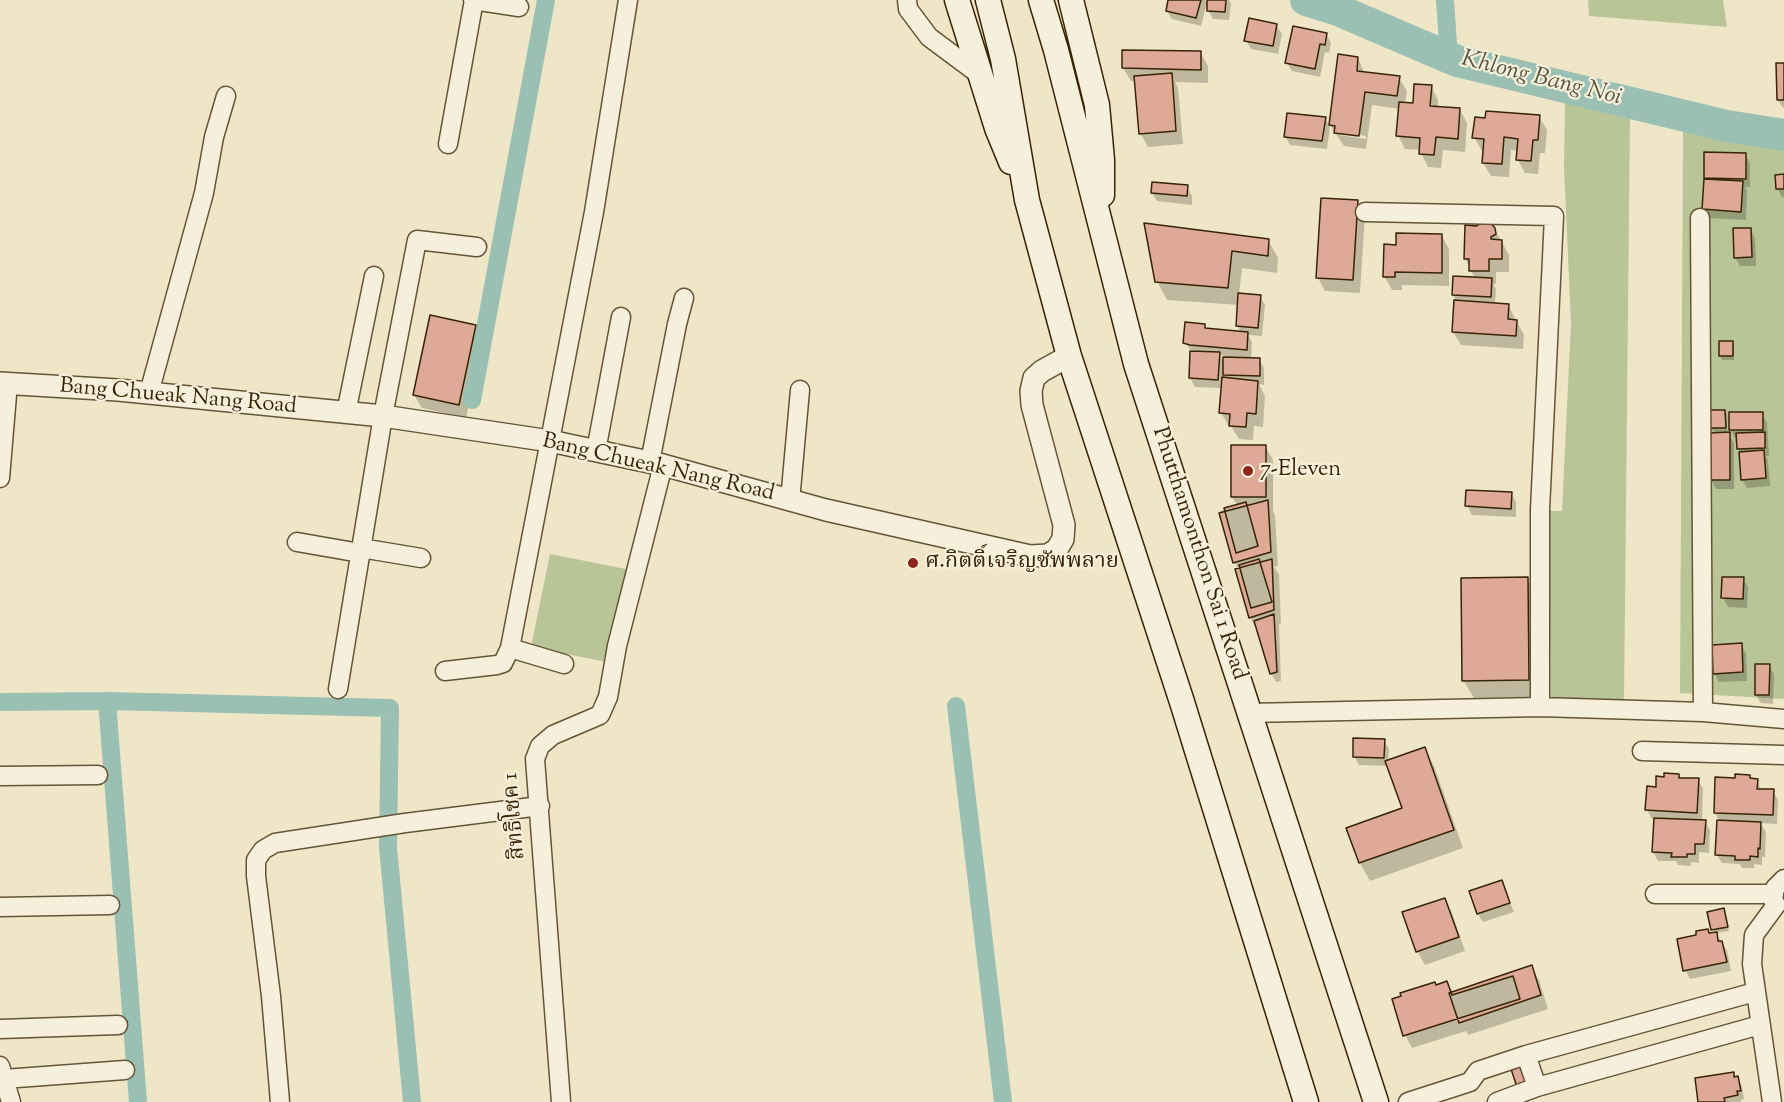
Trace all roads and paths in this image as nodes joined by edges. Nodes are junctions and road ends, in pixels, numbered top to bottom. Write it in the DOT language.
graph roads {
  1 [pos="473,0"];
  2 [pos="628,0"];
  3 [pos="907,0"];
  4 [pos="957,0"];
  5 [pos="988,0"];
  6 [pos="1041,0"];
  7 [pos="1071,0"];
  8 [pos="519,7"];
  9 [pos="980,75"];
  10 [pos="226,96"];
  11 [pos="448,144"];
  12 [pos="1027,200"];
  13 [pos="1365,212"];
  14 [pos="1700,218"];
  15 [pos="1102,234"];
  16 [pos="477,247"];
  17 [pos="374,276"];
  18 [pos="684,298"];
  19 [pos="621,317"];
  20 [pos="1069,356"];
  21 [pos="4,383"];
  22 [pos="800,390"];
  23 [pos="149,393"];
  24 [pos="346,413"];
  25 [pos="383,416"];
  26 [pos="550,441"];
  27 [pos="596,451"];
  28 [pos="657,463"];
  29 [pos="0,478"];
  30 [pos="790,501"];
  31 [pos="297,542"];
  32 [pos="360,551"];
  33 [pos="422,558"];
  34 [pos="510,648"];
  35 [pos="564,664"];
  36 [pos="445,671"];
  37 [pos="338,689"];
  38 [pos="1540,707"];
  39 [pos="1703,712"];
  40 [pos="1249,713"];
  41 [pos="1784,719"];
  42 [pos="1642,751"];
  43 [pos="1784,755"];
  44 [pos="98,775"];
  45 [pos="0,776"];
  46 [pos="540,806"];
  47 [pos="1784,879"];
  48 [pos="1655,894"];
  49 [pos="1778,904"];
  50 [pos="110,905"];
  51 [pos="0,907"];
  52 [pos="1755,992"];
  53 [pos="118,1025"];
  54 [pos="1760,1025"];
  55 [pos="0,1029"];
  56 [pos="1526,1054"];
  57 [pos="125,1070"];
  58 [pos="2,1072"];
  59 [pos="1537,1087"];
  60 [pos="11,1102"];
  61 [pos="280,1102"];
  62 [pos="561,1102"];
  63 [pos="1306,1102"];
  64 [pos="1376,1102"];
  65 [pos="1408,1102"];
  66 [pos="1497,1102"];
  67 [pos="1772,1102"];
  1 -- 8 [label="street"];
  1 -- 11 [label="street"];
  2 -- 26 [label="street"];
  3 -- 9 [label="street"];
  4 -- 9 [label="main road"];
  5 -- 12 [label="main road"];
  6 -- 15 [label="main road, Phutthamonthon Sai 1 Road"];
  7 -- 15 [label="main road"];
  9 -- 12 [label="main road"];
  10 -- 23 [label="street"];
  12 -- 20 [label="main road"];
  13 -- 38 [label="street"];
  14 -- 39 [label="street"];
  15 -- 40 [label="main road, Phutthamonthon Sai 1 Road"];
  16 -- 25 [label="street"];
  17 -- 24 [label="street"];
  18 -- 28 [label="street, สิทธิโชค 1"];
  19 -- 27 [label="street"];
  20 -- 30 [label="street, Bang Chueak Nang Road"];
  20 -- 63 [label="main road"];
  21 -- 23 [label="street, Bang Chueak Nang Road"];
  21 -- 29 [label="street"];
  22 -- 30 [label="street"];
  23 -- 24 [label="street, Bang Chueak Nang Road"];
  24 -- 25 [label="street, Bang Chueak Nang Road"];
  25 -- 26 [label="street, Bang Chueak Nang Road"];
  25 -- 32 [label="street"];
  26 -- 27 [label="street, Bang Chueak Nang Road"];
  26 -- 34 [label="street"];
  27 -- 28 [label="street, Bang Chueak Nang Road"];
  28 -- 30 [label="street, Bang Chueak Nang Road"];
  28 -- 46 [label="street, สิทธิโชค 1"];
  31 -- 32 [label="street"];
  32 -- 33 [label="street"];
  32 -- 37 [label="street"];
  34 -- 35 [label="street"];
  34 -- 36 [label="street"];
  38 -- 39 [label="street"];
  38 -- 40 [label="street"];
  39 -- 41 [label="street"];
  40 -- 64 [label="main road, Phutthamonthon Sai 1 Road"];
  42 -- 43 [label="street"];
  44 -- 45 [label="street"];
  46 -- 61 [label="street"];
  46 -- 62 [label="street, สิทธิโชค 1"];
  47 -- 49 [label="street"];
  48 -- 49 [label="street"];
  49 -- 52 [label="street"];
  50 -- 51 [label="street"];
  52 -- 54 [label="street"];
  52 -- 56 [label="street"];
  53 -- 55 [label="street"];
  54 -- 59 [label="street"];
  54 -- 67 [label="street"];
  56 -- 59 [label="street"];
  56 -- 65 [label="street"];
  57 -- 58 [label="street"];
  58 -- 60 [label="street"];
  59 -- 66 [label="street"];
}
